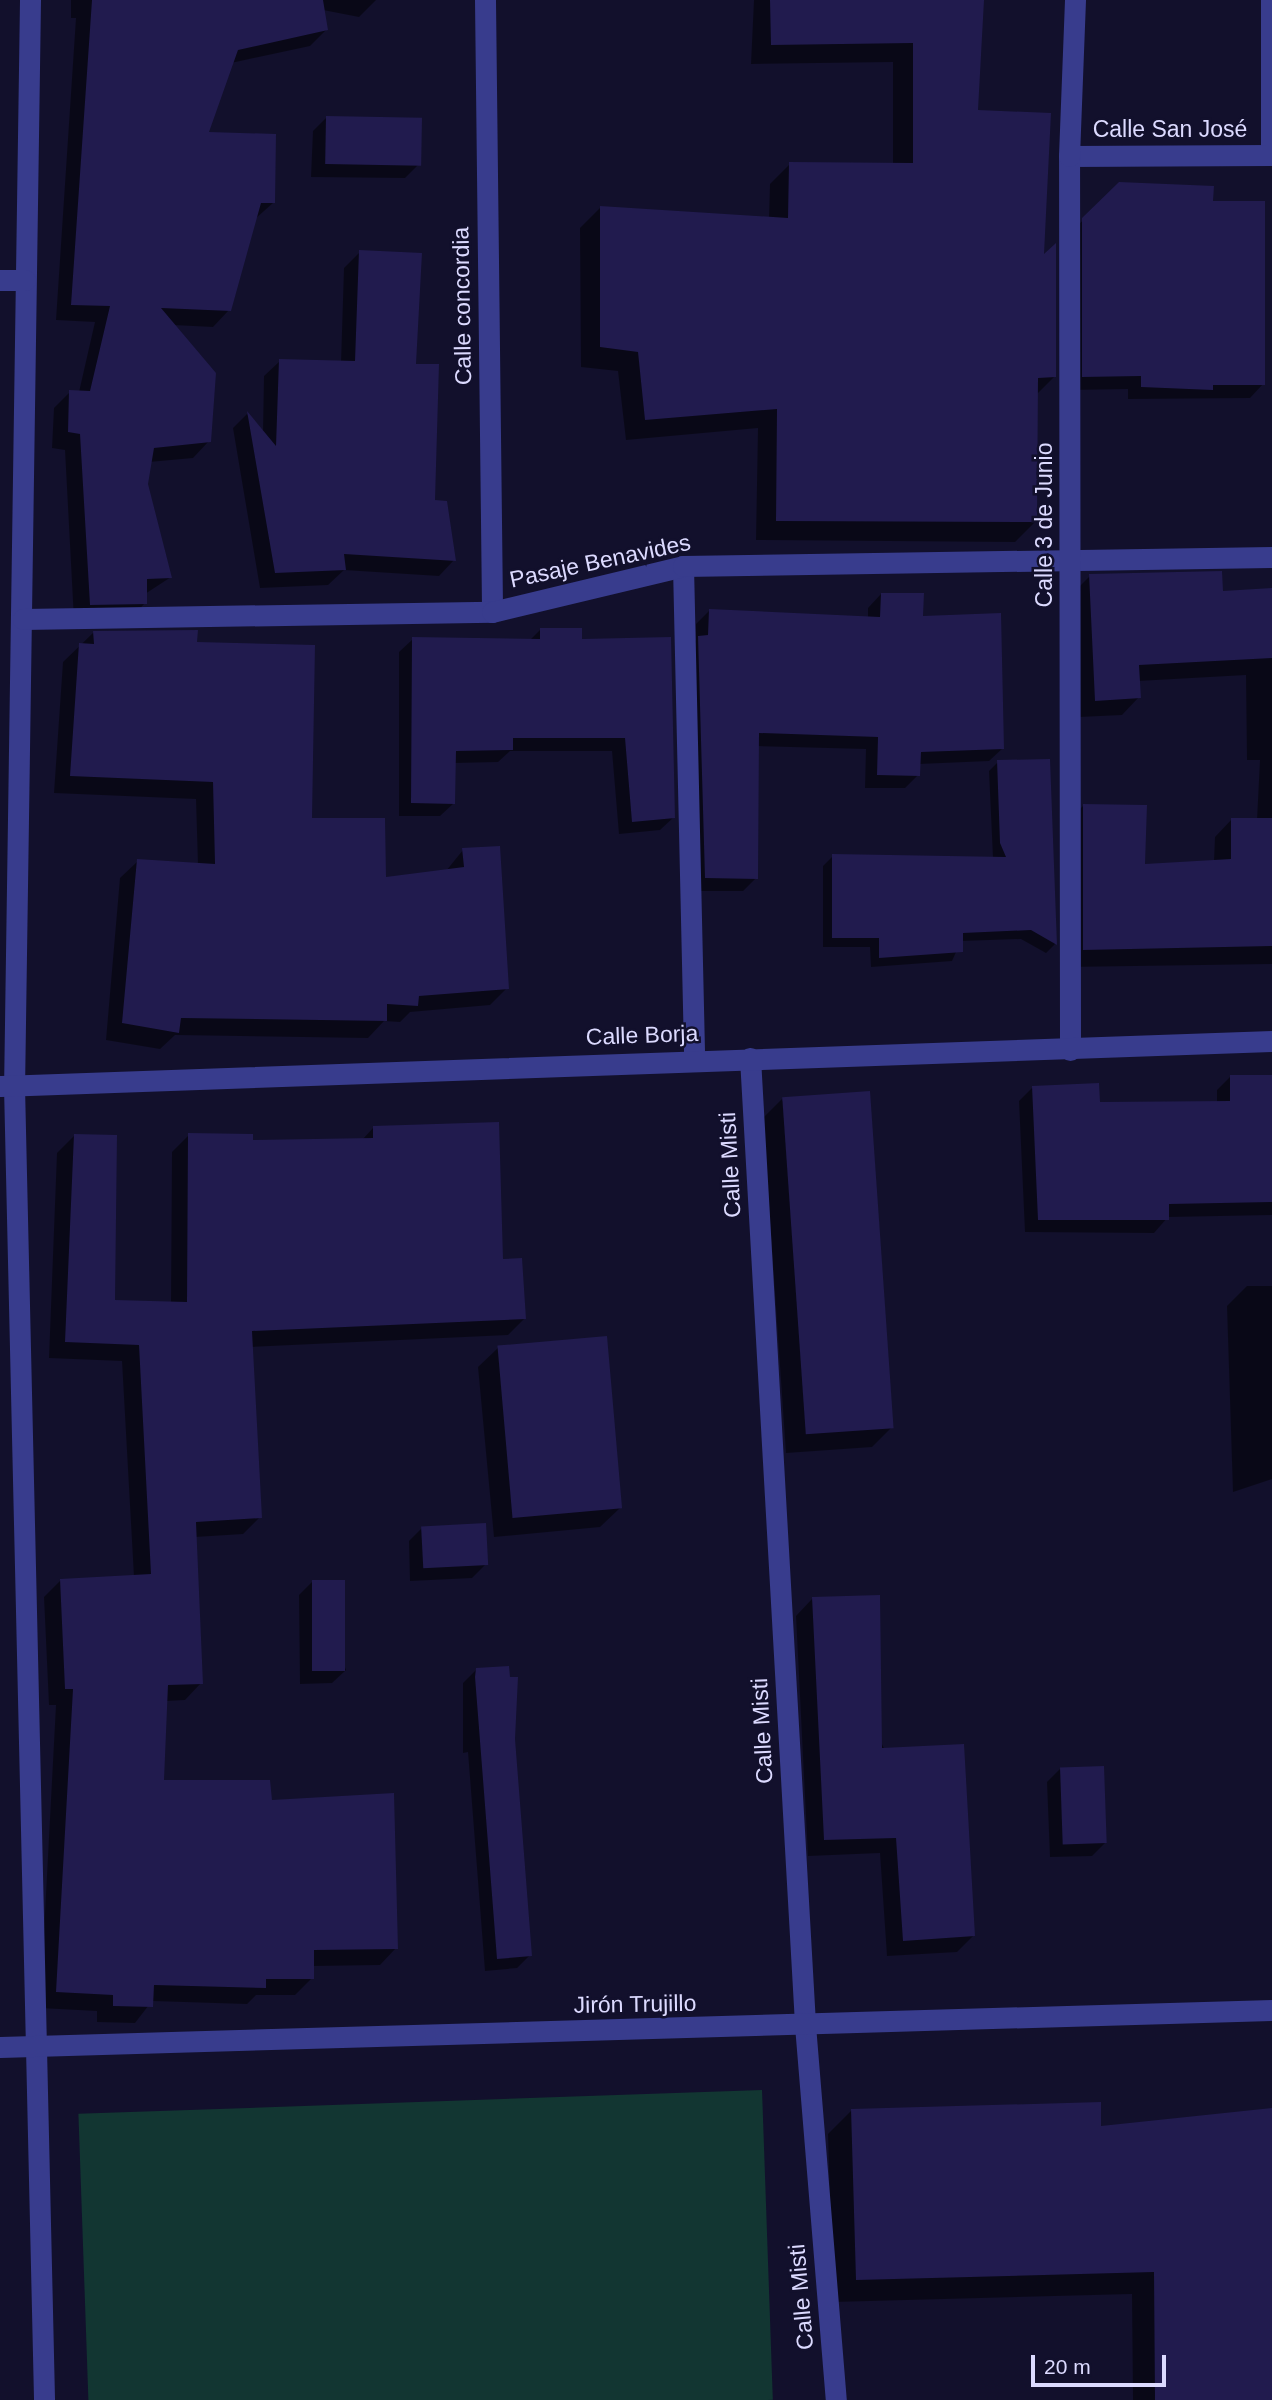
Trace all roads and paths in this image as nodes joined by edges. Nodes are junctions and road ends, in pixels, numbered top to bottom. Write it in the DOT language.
graph roads {
  1 [pos="30,0"];
  2 [pos="485,0"];
  3 [pos="1075,0"];
  4 [pos="1271,0"];
  5 [pos="1271,155"];
  6 [pos="1069,156"];
  7 [pos="0,280"];
  8 [pos="25,280"];
  9 [pos="1272,557"];
  10 [pos="1070,560"];
  11 [pos="683,566"];
  12 [pos="492,612"];
  13 [pos="23,619"];
  14 [pos="1272,1041"];
  15 [pos="1070,1050"];
  16 [pos="750,1058"];
  17 [pos="694,1059"];
  18 [pos="7,1086"];
  19 [pos="1272,2010"];
  20 [pos="805,2025"];
  21 [pos="33,2045"];
  22 [pos="0,2047"];
  23 [pos="44,2400"];
  24 [pos="836,2400"];
  1 -- 8 [label="street"];
  2 -- 12 [label="street, Calle concordia"];
  3 -- 6 [label="street, Calle 3 de Junio"];
  4 -- 5 [label="street"];
  5 -- 6 [label="street, Calle San José"];
  6 -- 10 [label="street, Calle 3 de Junio"];
  7 -- 8 [label="street"];
  8 -- 13 [label="street"];
  9 -- 10 [label="street, Pasaje Benavides"];
  10 -- 11 [label="street, Pasaje Benavides"];
  10 -- 15 [label="street, Calle 3 de Junio"];
  11 -- 12 [label="street, Pasaje Benavides"];
  11 -- 17 [label="street"];
  12 -- 13 [label="street, Pasaje Benavides"];
  13 -- 18 [label="street"];
  14 -- 15 [label="street, Calle Borja"];
  15 -- 16 [label="street, Calle Borja"];
  16 -- 17 [label="street, Calle Borja"];
  16 -- 20 [label="street, Calle Misti"];
  17 -- 18 [label="street, Calle Borja"];
  18 -- 21 [label="street"];
  19 -- 20 [label="street, Jirón Trujillo"];
  20 -- 21 [label="street, Jirón Trujillo"];
  20 -- 24 [label="street, Calle Misti"];
  21 -- 22 [label="street, Jirón Trujillo"];
  21 -- 23 [label="street"];
}
